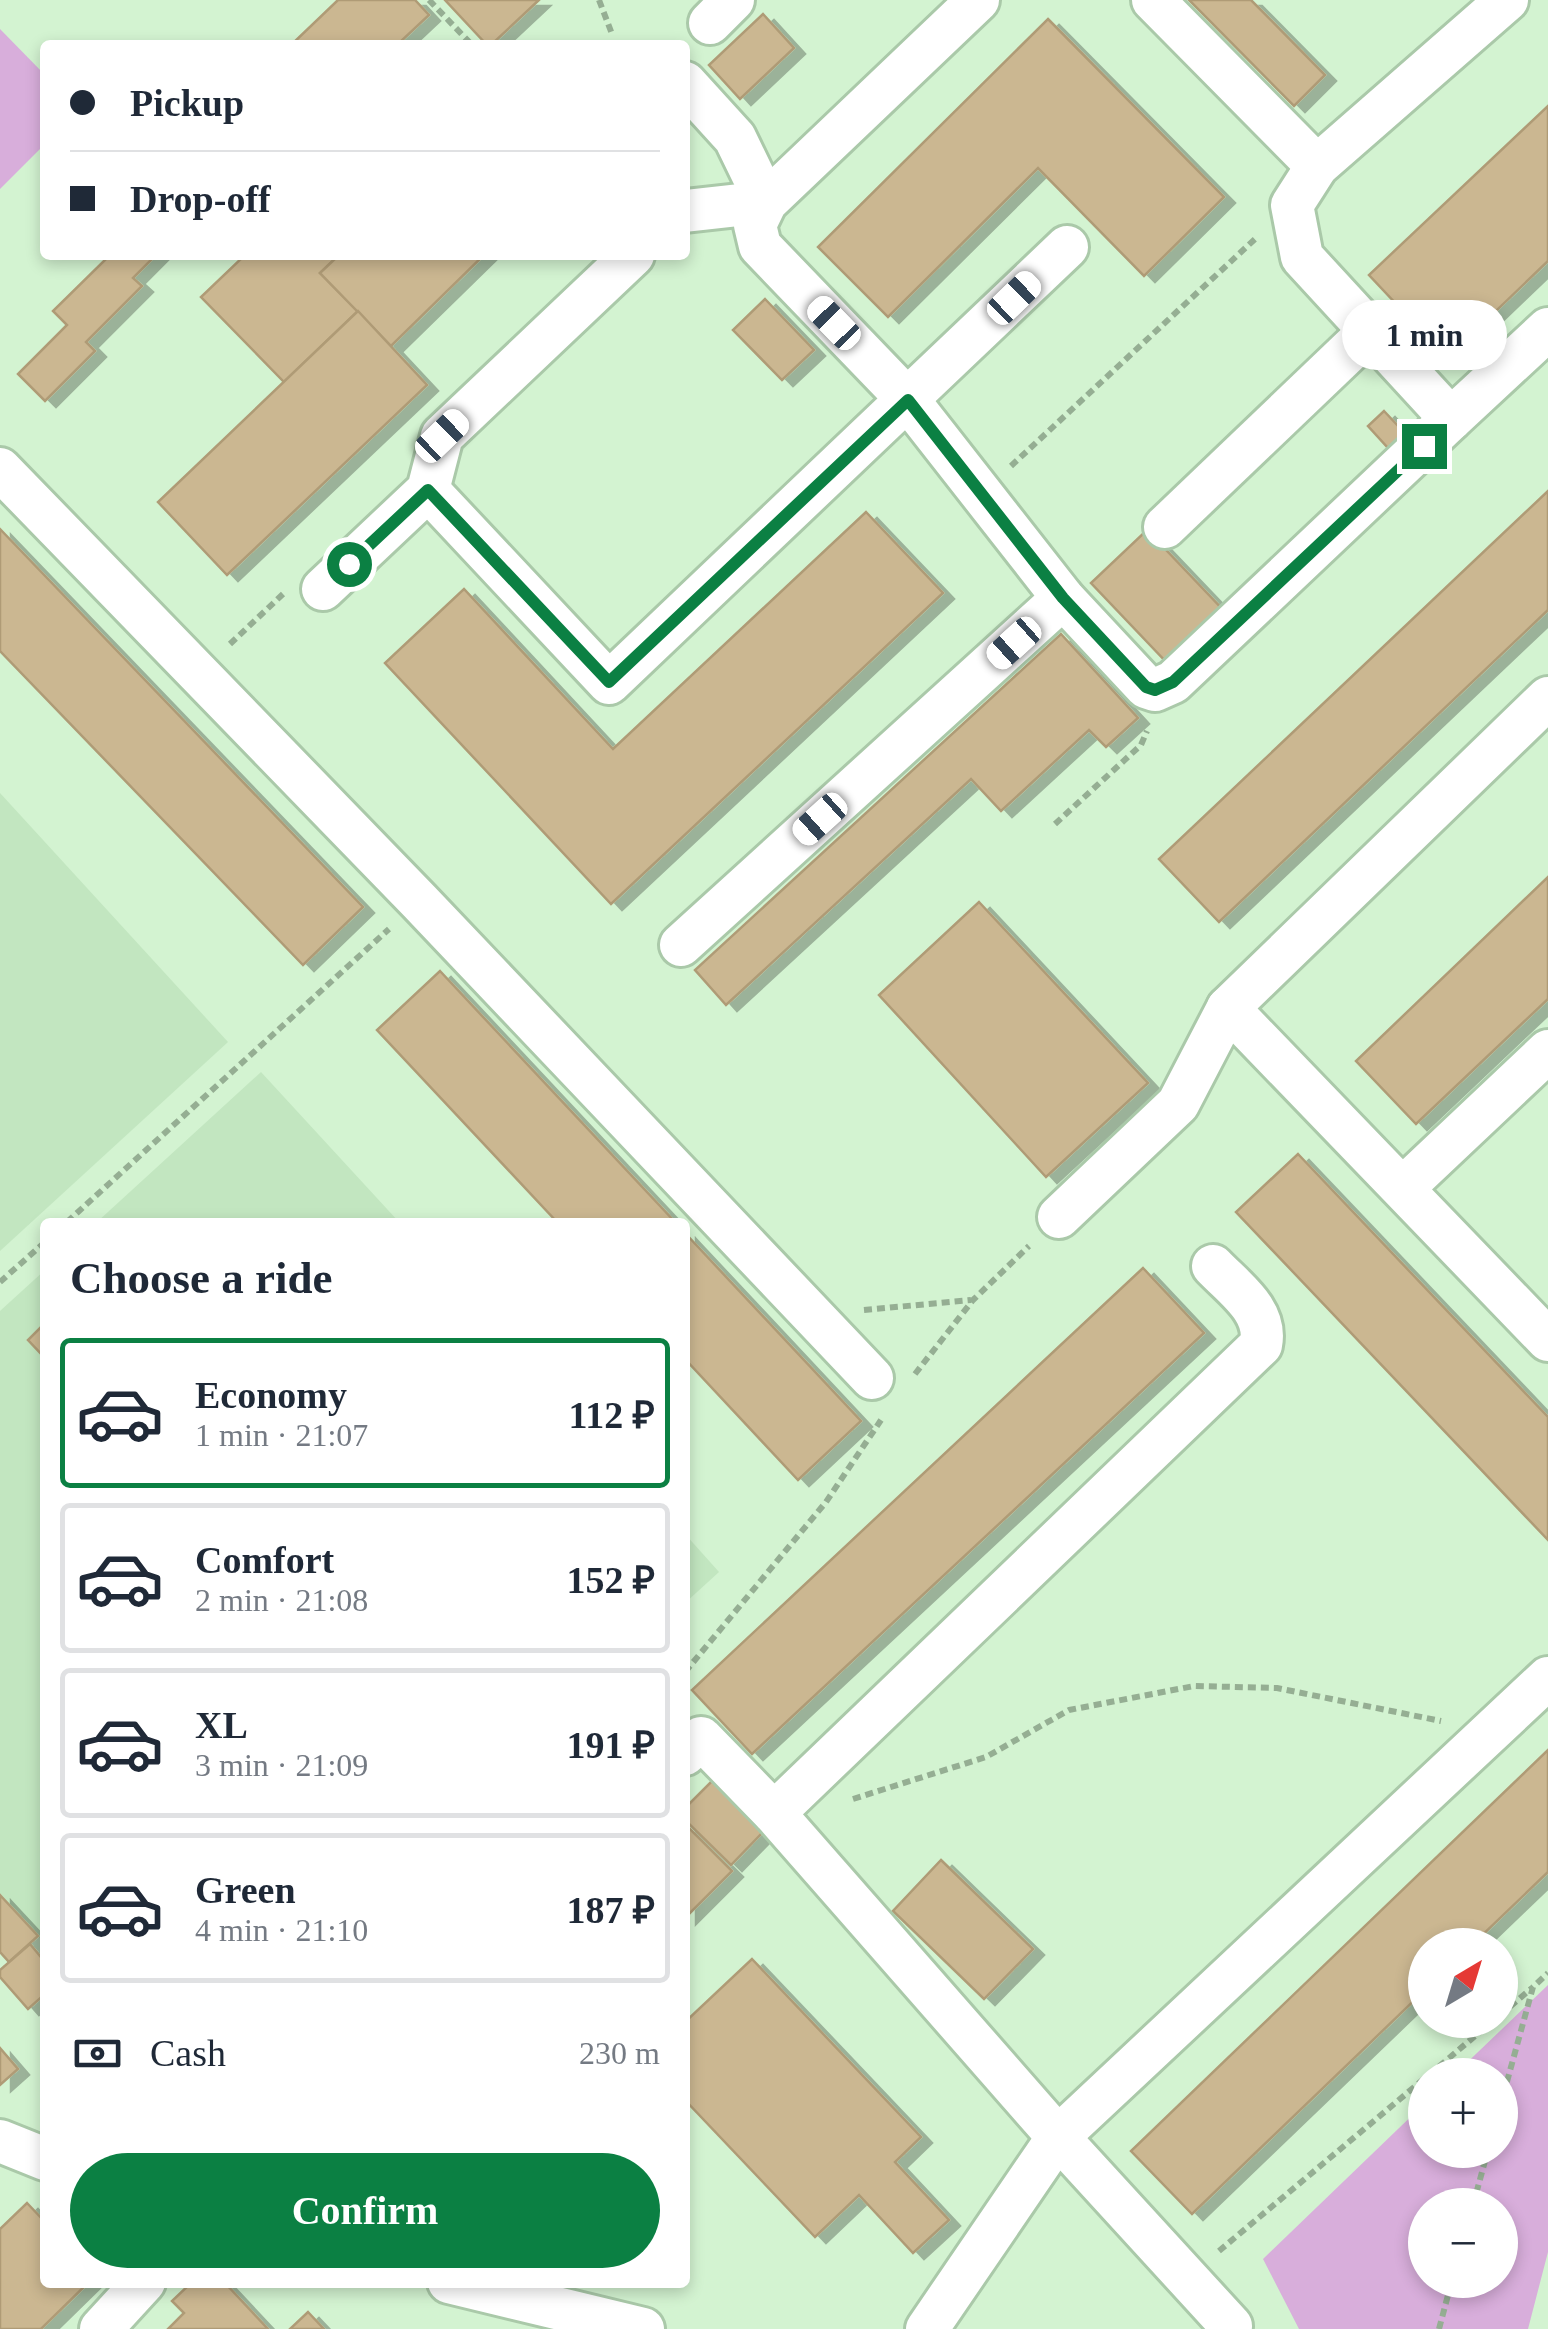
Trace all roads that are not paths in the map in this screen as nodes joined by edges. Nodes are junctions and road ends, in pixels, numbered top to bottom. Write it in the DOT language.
graph roads {
  1 [pos="978,0"];
  2 [pos="1153,0"];
  3 [pos="1507,0"];
  4 [pos="690,89"];
  5 [pos="1318,166"];
  6 [pos="766,202"];
  7 [pos="690,210"];
  8 [pos="1067,247"];
  9 [pos="628,260"];
  10 [pos="1548,329"];
  11 [pos="1370,331"];
  12 [pos="908,400"];
  13 [pos="1451,419"];
  14 [pos="0,470"];
  15 [pos="428,490"];
  16 [pos="1165,526"];
  17 [pos="323,589"];
  18 [pos="1063,598"];
  19 [pos="1548,698"];
  20 [pos="681,945"];
  21 [pos="1228,1008"];
  22 [pos="1548,1051"];
  23 [pos="1402,1188"];
  24 [pos="1059,1218"];
  25 [pos="1213,1266"];
  26 [pos="1548,1340"];
  27 [pos="888,1392"];
  28 [pos="1548,1678"];
  29 [pos="690,1749"];
  30 [pos="774,1813"];
  31 [pos="1058,2137"];
  32 [pos="0,2141"];
  33 [pos="40,2158"];
  34 [pos="139,2288"];
  35 [pos="475,2288"];
  36 [pos="101,2329"];
  37 [pos="642,2329"];
  38 [pos="927,2329"];
  39 [pos="1228,2329"];
  1 -- 6 [label="lane"];
  2 -- 5 [label="lane"];
  3 -- 5 [label="lane"];
  4 -- 6 [label="lane"];
  5 -- 11 [label="lane"];
  6 -- 7 [label="lane"];
  6 -- 12 [label="lane"];
  8 -- 12 [label="lane"];
  9 -- 15 [label="lane"];
  10 -- 13 [label="lane"];
  11 -- 13 [label="lane"];
  11 -- 16 [label="lane"];
  12 -- 15 [label="lane"];
  12 -- 18 [label="lane"];
  13 -- 18 [label="lane"];
  14 -- 27 [label="lane"];
  15 -- 17 [label="lane"];
  18 -- 20 [label="lane"];
  19 -- 21 [label="lane"];
  21 -- 23 [label="lane"];
  21 -- 24 [label="lane"];
  22 -- 23 [label="lane"];
  23 -- 26 [label="lane"];
  25 -- 30 [label="lane"];
  28 -- 31 [label="lane"];
  29 -- 30 [label="lane"];
  30 -- 31 [label="lane"];
  31 -- 38 [label="lane"];
  31 -- 39 [label="lane"];
  32 -- 33 [label="lane"];
  34 -- 36 [label="lane"];
  35 -- 37 [label="lane"];
}
